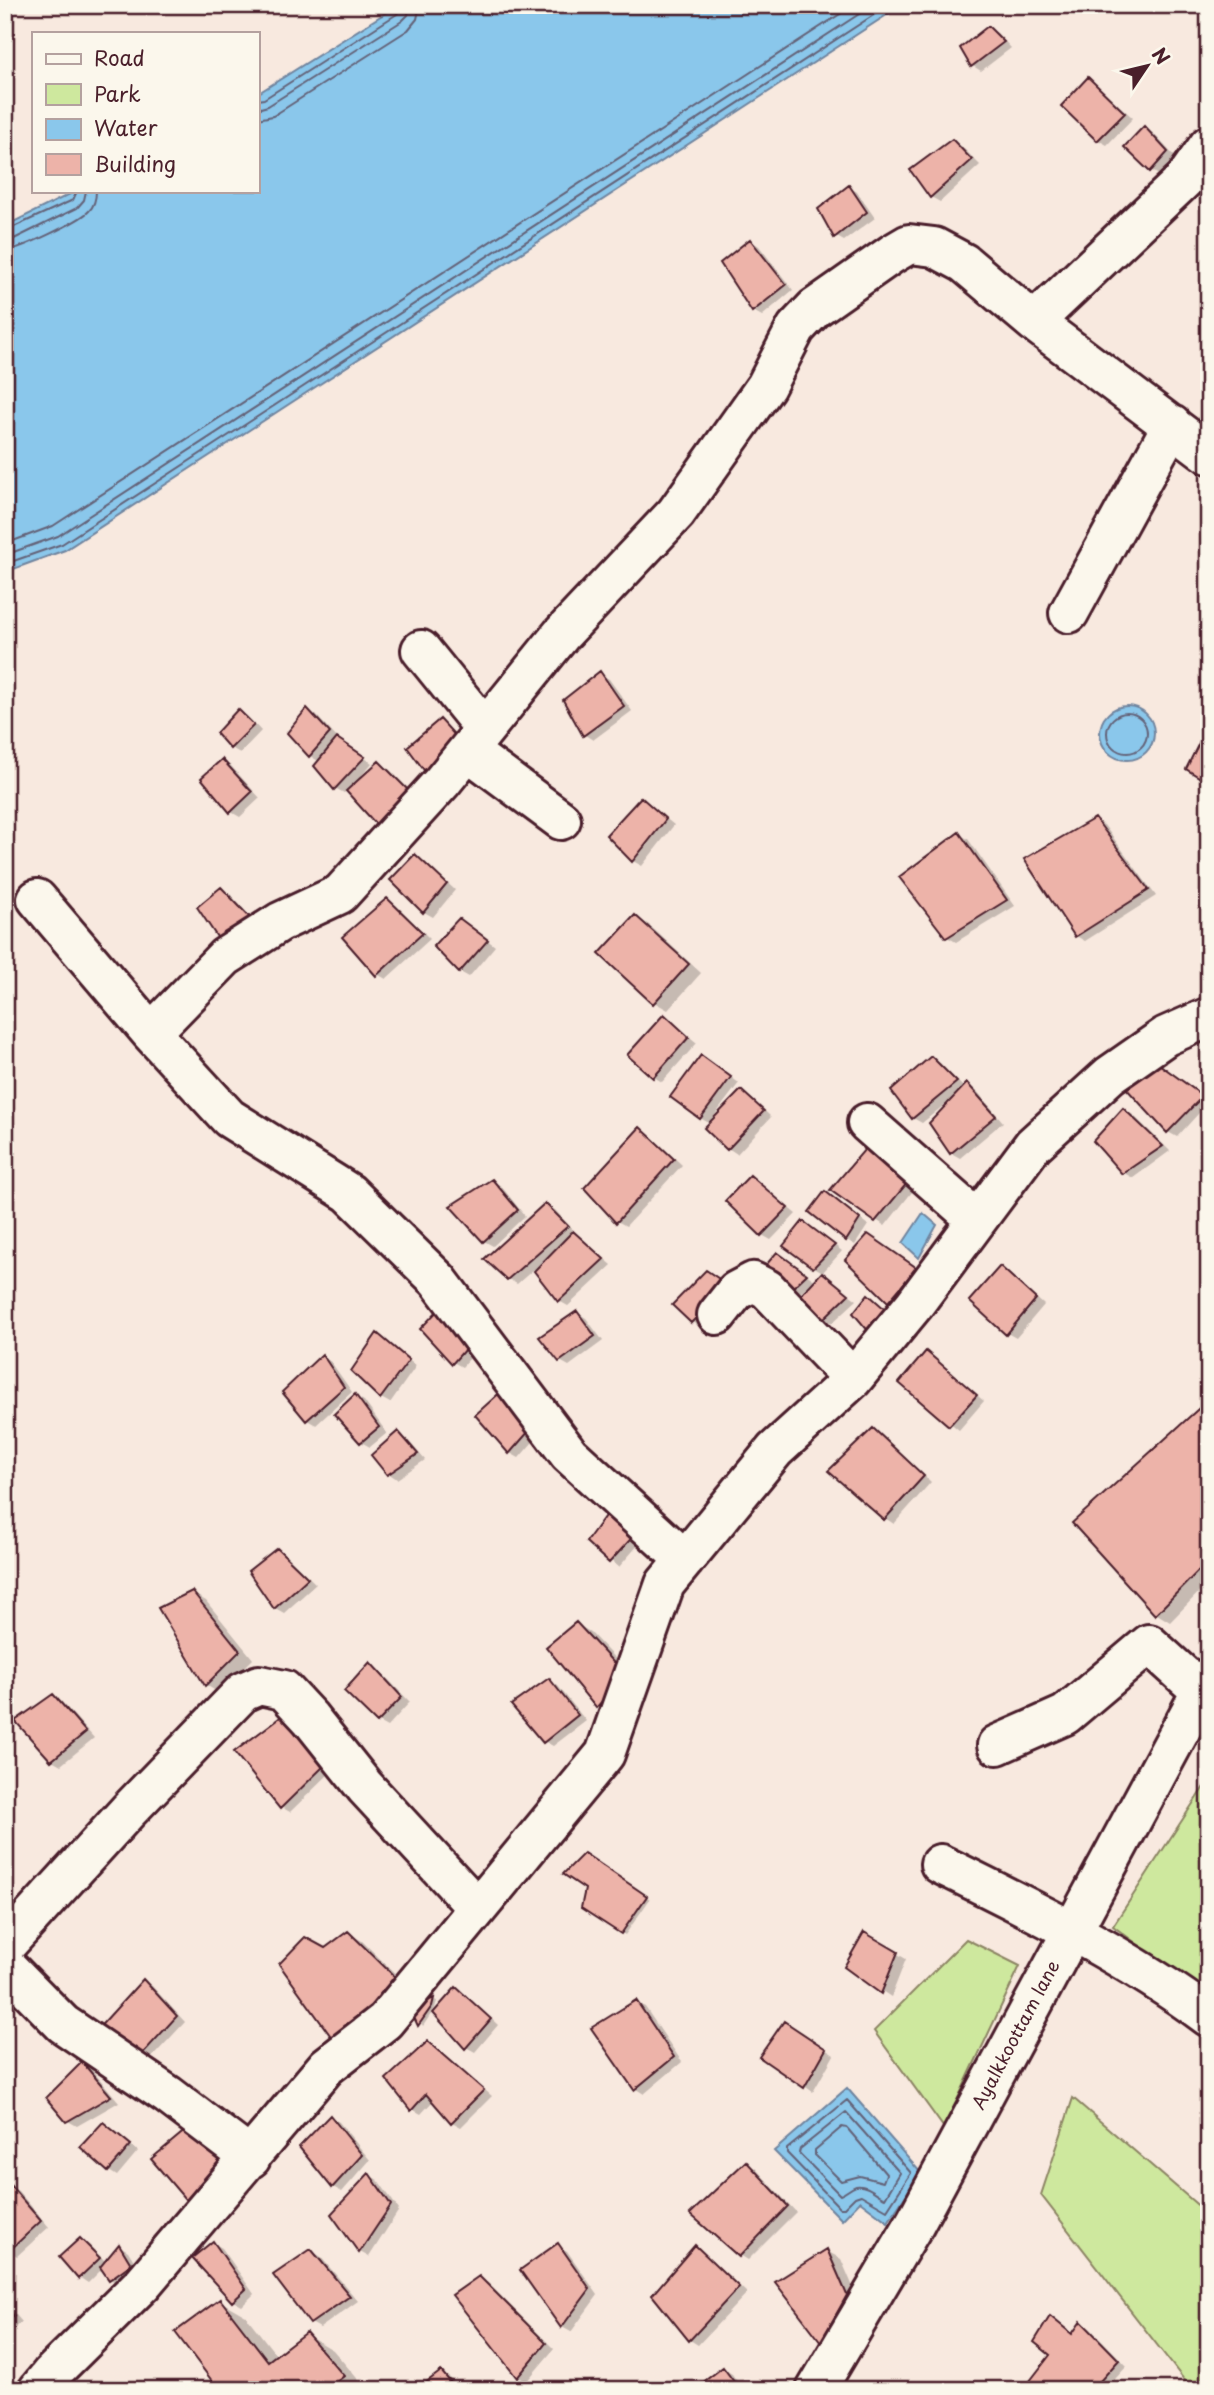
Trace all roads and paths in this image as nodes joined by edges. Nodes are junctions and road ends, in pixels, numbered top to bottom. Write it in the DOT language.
graph roads {
  1 [pos="1209,145"];
  2 [pos="1034,323"];
  3 [pos="1172,425"];
  4 [pos="1209,454"];
  5 [pos="1069,613"];
  6 [pos="421,650"];
  7 [pos="477,740"];
  8 [pos="561,820"];
  9 [pos="37,900"];
  10 [pos="1209,1017"];
  11 [pos="151,1033"];
  12 [pos="867,1123"];
  13 [pos="977,1220"];
  14 [pos="716,1315"];
  15 [pos="853,1379"];
  16 [pos="685,1560"];
  17 [pos="1205,1684"];
  18 [pos="997,1745"];
  19 [pos="940,1864"];
  20 [pos="477,1908"];
  21 [pos="1073,1930"];
  22 [pos="5,1947"];
  23 [pos="5,1965"];
  24 [pos="1209,2017"];
  25 [pos="251,2158"];
  26 [pos="38,2390"];
  27 [pos="816,2390"];
  1 -- 2 [label="street"];
  2 -- 3 [label="street"];
  2 -- 7 [label="street"];
  3 -- 4 [label="street"];
  3 -- 5 [label="street"];
  6 -- 7 [label="street"];
  7 -- 8 [label="street"];
  7 -- 11 [label="street"];
  9 -- 11 [label="street"];
  10 -- 13 [label="street"];
  11 -- 16 [label="street"];
  12 -- 13 [label="street"];
  13 -- 15 [label="street"];
  14 -- 15 [label="street"];
  15 -- 16 [label="street"];
  16 -- 20 [label="street"];
  17 -- 18 [label="street"];
  17 -- 21 [label="street, Ayalkkoottam lane"];
  19 -- 21 [label="street"];
  20 -- 22 [label="street"];
  20 -- 25 [label="street"];
  21 -- 24 [label="street"];
  21 -- 27 [label="street, Ayalkkoottam lane"];
  23 -- 25 [label="street"];
  25 -- 26 [label="street"];
}
